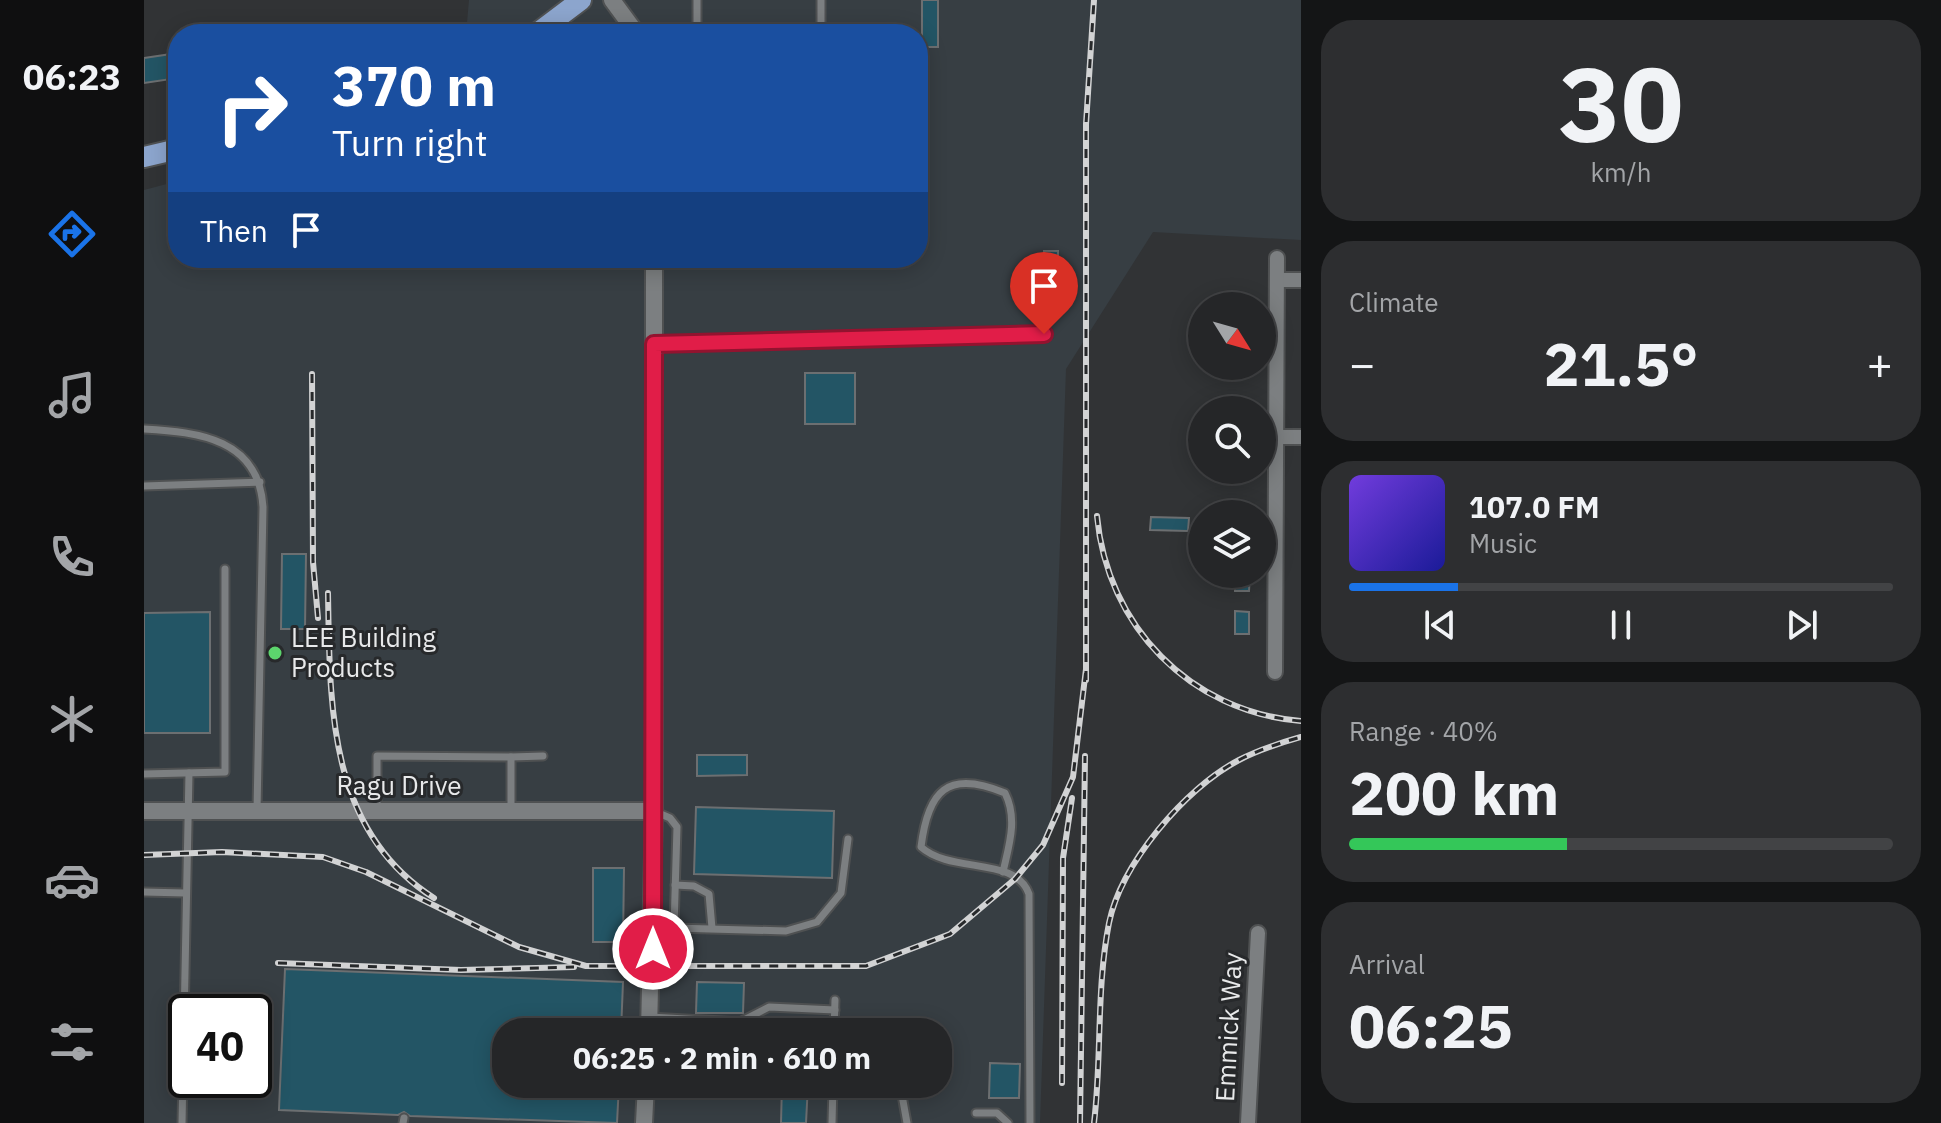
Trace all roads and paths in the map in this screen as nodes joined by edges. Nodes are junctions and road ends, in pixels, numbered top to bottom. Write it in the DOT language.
graph roads {
  1 [pos="581,0"];
  2 [pos="612,0"];
  3 [pos="697,0"];
  4 [pos="821,0"];
  5 [pos="549,24"];
  6 [pos="630,24"];
  7 [pos="697,24"];
  8 [pos="821,24"];
  9 [pos="168,151"];
  10 [pos="144,157"];
  11 [pos="1277,258"];
  12 [pos="654,268"];
  13 [pos="1277,280"];
  14 [pos="1301,280"];
  15 [pos="1044,334"];
  16 [pos="654,344"];
  17 [pos="144,429"];
  18 [pos="1277,437"];
  19 [pos="1301,437"];
  20 [pos="260,482"];
  21 [pos="144,486"];
  22 [pos="225,569"];
  23 [pos="1275,672"];
  24 [pos="543,756"];
  25 [pos="511,757"];
  26 [pos="189,773"];
  27 [pos="144,774"];
  28 [pos="188,810"];
  29 [pos="257,810"];
  30 [pos="377,810"];
  31 [pos="511,810"];
  32 [pos="144,811"];
  33 [pos="654,811"];
  34 [pos="848,839"];
  35 [pos="1003,872"];
  36 [pos="675,885"];
  37 [pos="144,892"];
  38 [pos="185,893"];
  39 [pos="674,928"];
  40 [pos="712,928"];
  41 [pos="653,930"];
  42 [pos="1258,933"];
  43 [pos="835,1000"];
  44 [pos="835,1010"];
  45 [pos="649,1018"];
  46 [pos="748,1018"];
  47 [pos="835,1018"];
  48 [pos="645,1098"];
  49 [pos="833,1098"];
  50 [pos="903,1098"];
  51 [pos="976,1113"];
  52 [pos="182,1123"];
  53 [pos="644,1123"];
  54 [pos="832,1123"];
  55 [pos="907,1123"];
  56 [pos="1008,1123"];
  57 [pos="1030,1123"];
  58 [pos="1248,1123"];
  1 -- 5 [label="main road"];
  2 -- 6 [label="street"];
  3 -- 7 [label="lane"];
  4 -- 8 [label="lane"];
  9 -- 10 [label="main road"];
  11 -- 13 [label="street"];
  12 -- 16 [label="street"];
  13 -- 14 [label="street"];
  13 -- 18 [label="street"];
  15 -- 16 [label="lane"];
  16 -- 33 [label="street"];
  17 -- 20 [label="lane"];
  18 -- 19 [label="street"];
  18 -- 23 [label="street"];
  20 -- 21 [label="lane"];
  20 -- 29 [label="lane"];
  22 -- 26 [label="lane"];
  24 -- 25 [label="lane"];
  25 -- 30 [label="lane"];
  25 -- 31 [label="lane"];
  26 -- 27 [label="lane"];
  26 -- 28 [label="lane"];
  28 -- 29 [label="street, Ragu Drive"];
  28 -- 32 [label="street, Ragu Drive"];
  28 -- 38 [label="lane"];
  29 -- 30 [label="street, Ragu Drive"];
  30 -- 31 [label="street, Ragu Drive"];
  31 -- 33 [label="street, Ragu Drive"];
  33 -- 36 [label="lane"];
  33 -- 41 [label="street"];
  34 -- 40 [label="lane"];
  35 -- 35 [label="lane"];
  35 -- 57 [label="lane"];
  36 -- 39 [label="lane"];
  36 -- 40 [label="lane"];
  37 -- 38 [label="lane"];
  38 -- 52 [label="lane"];
  39 -- 40 [label="lane"];
  39 -- 41 [label="lane"];
  41 -- 45 [label="street"];
  42 -- 58 [label="street, Emmick Way"];
  43 -- 44 [label="lane"];
  44 -- 46 [label="lane"];
  44 -- 47 [label="lane"];
  48 -- 53 [label="street"];
  49 -- 54 [label="lane"];
  50 -- 55 [label="lane"];
  51 -- 56 [label="lane"];
}
